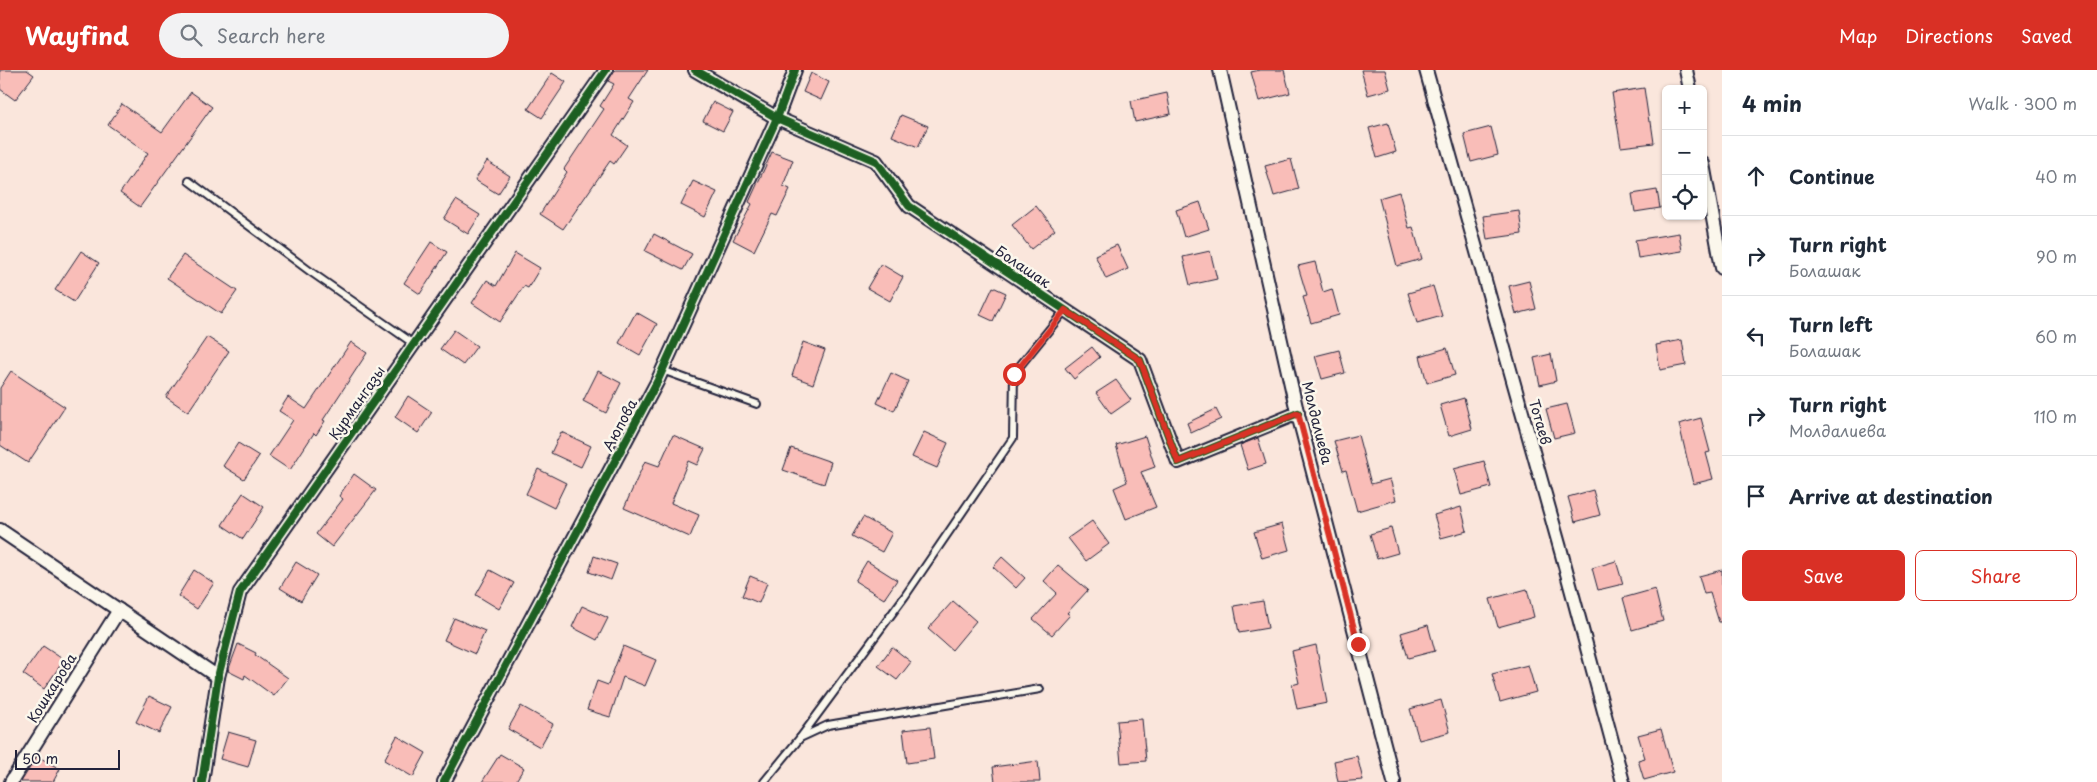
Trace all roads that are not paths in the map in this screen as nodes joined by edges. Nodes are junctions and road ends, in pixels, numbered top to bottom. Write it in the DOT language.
graph roads {
  1 [pos="606,70"];
  2 [pos="696,70"];
  3 [pos="795,70"];
  4 [pos="1220,70"];
  5 [pos="1426,70"];
  6 [pos="1686,70"];
  7 [pos="1689,85"];
  8 [pos="777,118"];
  9 [pos="1705,175"];
  10 [pos="189,181"];
  11 [pos="1722,268"];
  12 [pos="1065,310"];
  13 [pos="414,344"];
  14 [pos="662,370"];
  15 [pos="757,404"];
  16 [pos="1298,413"];
  17 [pos="0,530"];
  18 [pos="119,610"];
  19 [pos="218,677"];
  20 [pos="1040,689"];
  21 [pos="800,738"];
  22 [pos="11,782"];
  23 [pos="202,782"];
  24 [pos="444,782"];
  25 [pos="764,782"];
  26 [pos="1394,782"];
  27 [pos="1623,782"];
  1 -- 13 [label="street, Курмангазы"];
  2 -- 8 [label="street, Болашак"];
  3 -- 8 [label="street, Аюпова"];
  4 -- 16 [label="street, Молдалиева"];
  5 -- 27 [label="street, Тотаев"];
  6 -- 7 [label="street"];
  8 -- 12 [label="street, Болашак"];
  8 -- 14 [label="street, Аюпова"];
  9 -- 11 [label="street"];
  10 -- 13 [label="lane"];
  12 -- 16 [label="street, Болашак"];
  12 -- 21 [label="lane"];
  13 -- 19 [label="street, Курмангазы"];
  14 -- 15 [label="lane"];
  14 -- 24 [label="street, Аюпова"];
  16 -- 26 [label="street, Молдалиева"];
  17 -- 18 [label="street"];
  18 -- 19 [label="street"];
  18 -- 22 [label="street, Кошкарова"];
  19 -- 23 [label="street, Курмангазы"];
  20 -- 21 [label="lane"];
  21 -- 25 [label="lane"];
}
